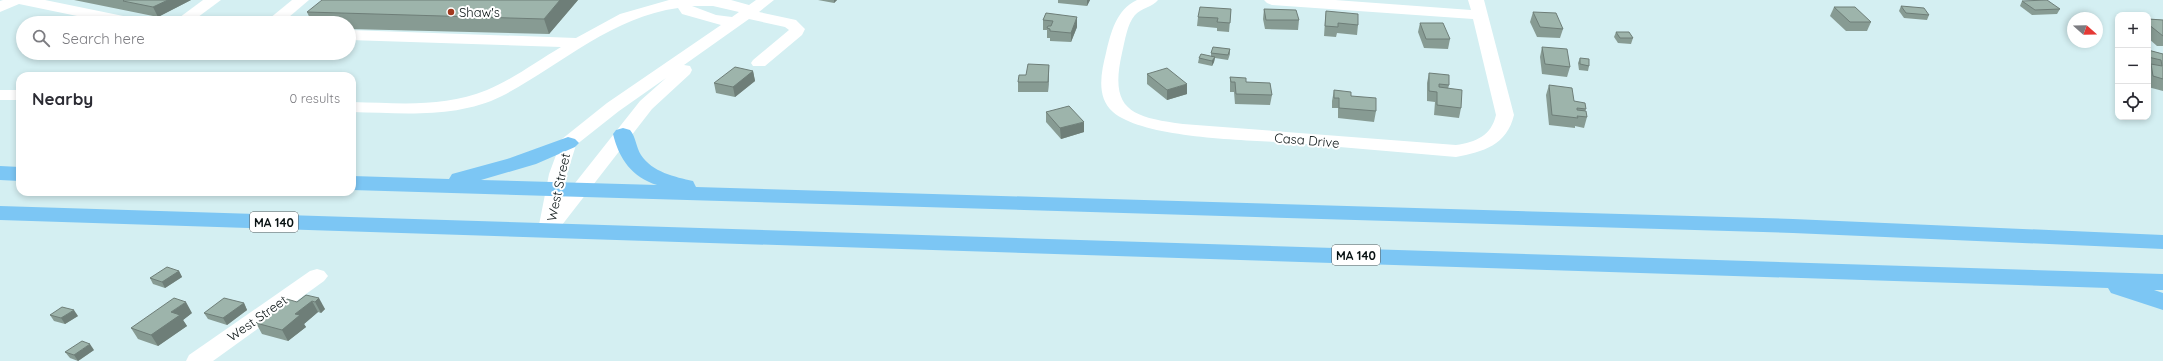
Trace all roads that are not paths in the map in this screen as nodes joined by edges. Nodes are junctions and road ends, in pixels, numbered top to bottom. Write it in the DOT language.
graph roads {
  1 [pos="15,0"];
  2 [pos="23,0"];
  3 [pos="213,0"];
  4 [pos="301,0"];
  5 [pos="766,0"];
  6 [pos="1150,0"];
  7 [pos="1272,0"];
  8 [pos="683,2"];
  9 [pos="0,7"];
  10 [pos="1478,8"];
  11 [pos="745,15"];
  12 [pos="100,16"];
  13 [pos="190,16"];
  14 [pos="281,16"];
  15 [pos="356,35"];
  16 [pos="579,43"];
  17 [pos="760,63"];
  18 [pos="0,95"];
  19 [pos="16,95"];
  20 [pos="356,107"];
  21 [pos="623,134"];
  22 [pos="568,142"];
  23 [pos="0,173"];
  24 [pos="16,174"];
  25 [pos="356,183"];
  26 [pos="429,186"];
  27 [pos="556,189"];
  28 [pos="579,190"];
  29 [pos="723,195"];
  30 [pos="0,212"];
  31 [pos="548,230"];
  32 [pos="2163,242"];
  33 [pos="317,276"];
  34 [pos="2096,279"];
  35 [pos="2163,282"];
  36 [pos="2163,302"];
  37 [pos="198,361"];
  1 -- 9 [label="street"];
  2 -- 12 [label="street"];
  3 -- 13 [label="street"];
  4 -- 14 [label="street"];
  5 -- 11 [label="street, West Street"];
  6 -- 10 [label="street, Casa Drive"];
  7 -- 10 [label="street, Casa Drive"];
  8 -- 11 [label="street"];
  8 -- 16 [label="street"];
  11 -- 17 [label="street"];
  11 -- 21 [label="street, West Street"];
  11 -- 22 [label="street, West Street"];
  15 -- 16 [label="street"];
  16 -- 20 [label="street"];
  18 -- 19 [label="street"];
  21 -- 28 [label="street, West Street"];
  21 -- 29 [label="highway"];
  22 -- 26 [label="highway"];
  22 -- 27 [label="street, West Street"];
  23 -- 24 [label="highway"];
  25 -- 26 [label="highway"];
  26 -- 27 [label="highway"];
  27 -- 28 [label="highway"];
  27 -- 31 [label="street, West Street"];
  28 -- 29 [label="highway"];
  28 -- 31 [label="street, West Street"];
  29 -- 32 [label="highway"];
  30 -- 31 [label="highway, MA 140"];
  31 -- 34 [label="highway, MA 140"];
  33 -- 37 [label="street, West Street"];
  34 -- 35 [label="highway, MA 140"];
  34 -- 36 [label="highway"];
}
